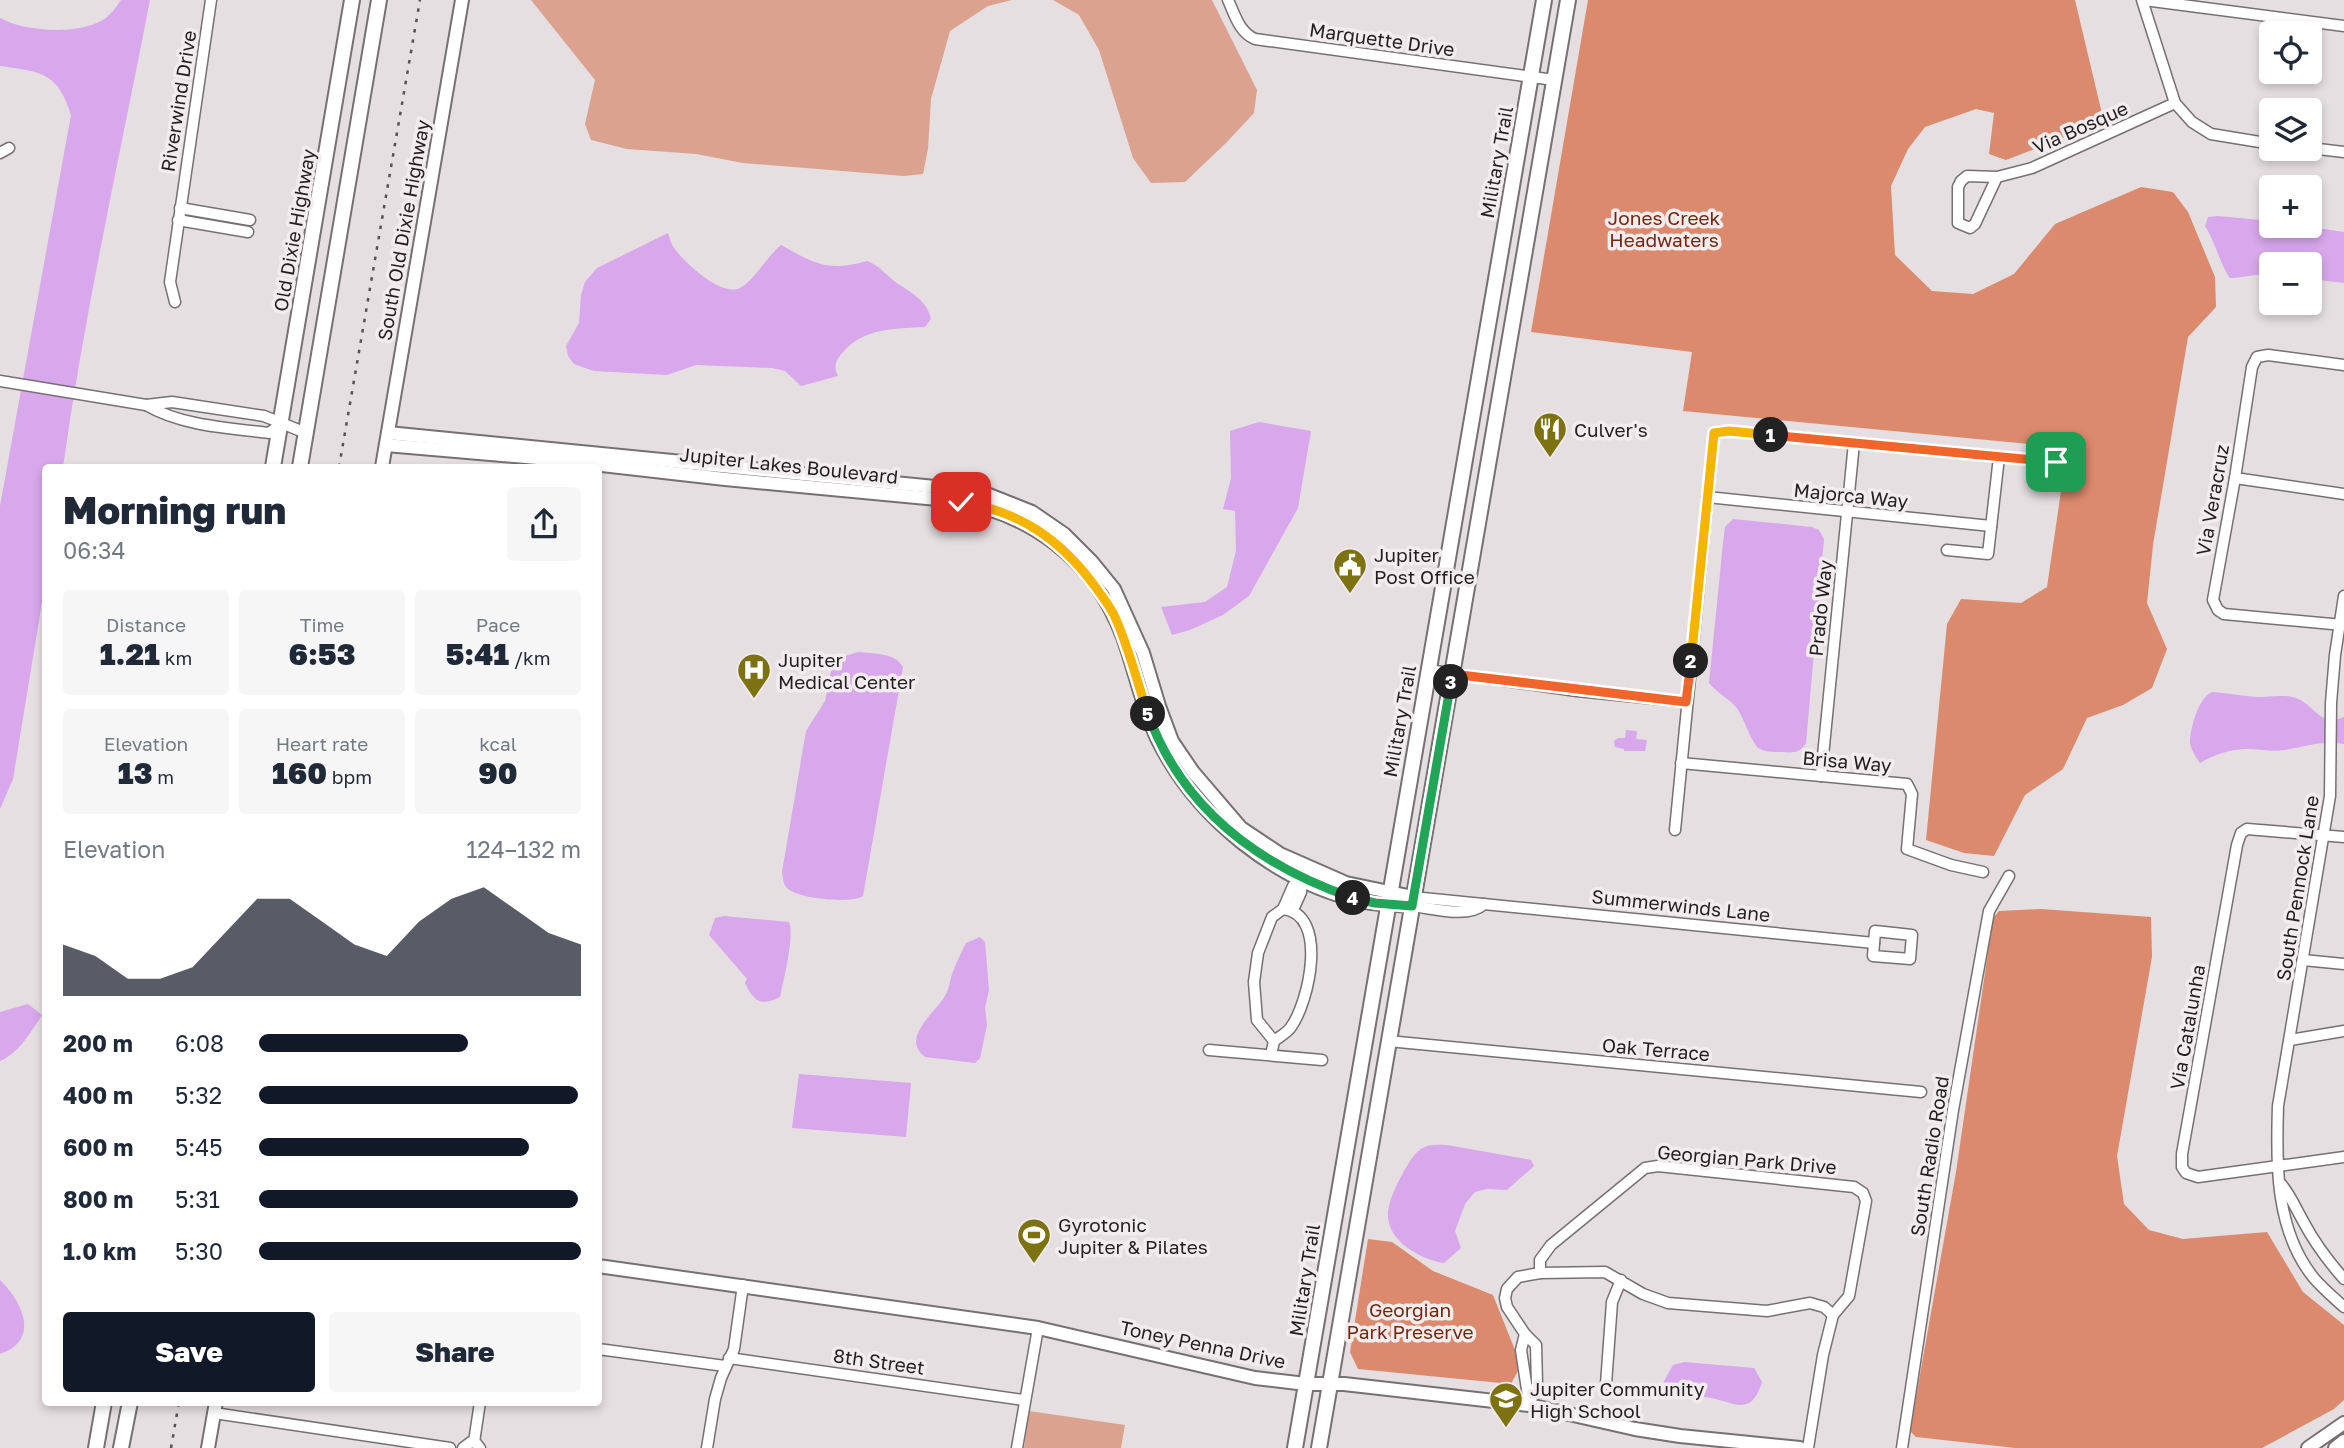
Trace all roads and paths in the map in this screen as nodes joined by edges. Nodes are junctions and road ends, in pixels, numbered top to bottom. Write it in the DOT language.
graph roads {
  1 [pos="211,0"];
  2 [pos="352,0"];
  3 [pos="379,0"];
  4 [pos="462,0"];
  5 [pos="1228,0"];
  6 [pos="1544,0"];
  7 [pos="1568,0"];
  8 [pos="2143,0"];
  9 [pos="2344,26"];
  10 [pos="1530,76"];
  11 [pos="1554,80"];
  12 [pos="2175,103"];
  13 [pos="2259,142"];
  14 [pos="2322,149"];
  15 [pos="2344,152"];
  16 [pos="1997,177"];
  17 [pos="180,208"];
  18 [pos="178,220"];
  19 [pos="250,220"];
  20 [pos="248,232"];
  21 [pos="175,302"];
  22 [pos="2344,365"];
  23 [pos="0,381"];
  24 [pos="146,405"];
  25 [pos="281,424"];
  26 [pos="306,433"];
  27 [pos="387,439"];
  28 [pos="1854,443"];
  29 [pos="1999,457"];
  30 [pos="2056,462"];
  31 [pos="274,464"];
  32 [pos="301,464"];
  33 [pos="383,464"];
  34 [pos="593,464"];
  35 [pos="602,465"];
  36 [pos="2235,478"];
  37 [pos="2344,494"];
  38 [pos="1707,497"];
  39 [pos="1847,512"];
  40 [pos="1991,526"];
  41 [pos="1947,550"];
  42 [pos="2344,596"];
  43 [pos="2342,625"];
  44 [pos="1428,670"];
  45 [pos="1452,674"];
  46 [pos="1686,702"];
  47 [pos="1681,763"];
  48 [pos="1821,776"];
  49 [pos="1675,830"];
  50 [pos="2325,835"];
  51 [pos="2344,837"];
  52 [pos="1983,872"];
  53 [pos="2009,876"];
  54 [pos="1302,879"];
  55 [pos="1389,898"];
  56 [pos="1412,902"];
  57 [pos="1288,909"];
  58 [pos="1874,943"];
  59 [pos="2303,960"];
  60 [pos="2344,964"];
  61 [pos="2344,1031"];
  62 [pos="2290,1040"];
  63 [pos="1273,1041"];
  64 [pos="1388,1041"];
  65 [pos="1209,1050"];
  66 [pos="1271,1055"];
  67 [pos="1322,1059"];
  68 [pos="1921,1092"];
  69 [pos="2344,1157"];
  70 [pos="2278,1167"];
  71 [pos="2281,1184"];
  72 [pos="602,1267"];
  73 [pos="1540,1273"];
  74 [pos="2344,1279"];
  75 [pos="1620,1280"];
  76 [pos="743,1285"];
  77 [pos="2344,1307"];
  78 [pos="1833,1315"];
  79 [pos="1038,1328"];
  80 [pos="602,1349"];
  81 [pos="727,1362"];
  82 [pos="1331,1383"];
  83 [pos="1306,1384"];
  84 [pos="1606,1384"];
  85 [pos="1023,1400"];
  86 [pos="1529,1405"];
  87 [pos="103,1406"];
  88 [pos="129,1406"];
  89 [pos="480,1406"];
  90 [pos="215,1407"];
  91 [pos="2344,1423"];
  92 [pos="2344,1441"];
  93 [pos="477,1445"];
  94 [pos="96,1448"];
  95 [pos="121,1448"];
  96 [pos="208,1448"];
  97 [pos="450,1448"];
  98 [pos="463,1448"];
  99 [pos="707,1448"];
  100 [pos="1017,1448"];
  101 [pos="1295,1448"];
  102 [pos="1319,1448"];
  103 [pos="1800,1448"];
  104 [pos="1808,1448"];
  105 [pos="1902,1448"];
  106 [pos="2308,1448"];
  107 [pos="2335,1448"];
  1 -- 17 [label="street, Riverwind Drive"];
  2 -- 25 [label="main road, Old Dixie Highway"];
  3 -- 26 [label="main road"];
  4 -- 27 [label="street, South Old Dixie Highway"];
  5 -- 10 [label="street, Marquette Drive"];
  6 -- 10 [label="main road, Military Trail"];
  7 -- 11 [label="main road"];
  8 -- 9 [label="street"];
  8 -- 12 [label="street"];
  10 -- 11 [label="street, Marquette Drive"];
  10 -- 44 [label="main road, Military Trail"];
  11 -- 45 [label="main road"];
  12 -- 13 [label="street"];
  12 -- 16 [label="street, Via Bosque"];
  14 -- 15 [label="street"];
  16 -- 16 [label="street, Via Bosque"];
  17 -- 18 [label="street, Riverwind Drive"];
  17 -- 19 [label="street"];
  18 -- 20 [label="street"];
  18 -- 21 [label="street, Riverwind Drive"];
  22 -- 36 [label="street, Via Veracruz"];
  23 -- 24 [label="street"];
  24 -- 25 [label="street"];
  24 -- 25 [label="street"];
  25 -- 26 [label="street"];
  25 -- 31 [label="main road, Old Dixie Highway"];
  26 -- 32 [label="main road"];
  27 -- 33 [label="street, South Old Dixie Highway"];
  27 -- 34 [label="street, Jupiter Lakes Boulevard"];
  27 -- 55 [label="street, Jupiter Lakes Boulevard"];
  28 -- 29 [label="street"];
  28 -- 38 [label="street"];
  28 -- 39 [label="street, Prado Way"];
  29 -- 30 [label="street"];
  29 -- 40 [label="street"];
  35 -- 54 [label="street, Jupiter Lakes Boulevard"];
  36 -- 37 [label="street"];
  36 -- 43 [label="street, Via Veracruz"];
  38 -- 39 [label="street, Majorca Way"];
  38 -- 46 [label="street"];
  39 -- 40 [label="street, Majorca Way"];
  39 -- 48 [label="street, Prado Way"];
  40 -- 41 [label="street"];
  42 -- 43 [label="street, South Pennock Lane"];
  43 -- 50 [label="street, South Pennock Lane"];
  44 -- 45 [label="street"];
  44 -- 55 [label="main road, Military Trail"];
  45 -- 46 [label="street"];
  45 -- 56 [label="main road"];
  46 -- 47 [label="street"];
  47 -- 48 [label="street, Brisa Way"];
  47 -- 49 [label="street"];
  48 -- 52 [label="street, Brisa Way"];
  50 -- 51 [label="street, Via Catalunha"];
  50 -- 59 [label="street, South Pennock Lane"];
  50 -- 70 [label="street, Via Catalunha"];
  53 -- 105 [label="street, South Radio Road"];
  54 -- 55 [label="street, Jupiter Lakes Boulevard"];
  54 -- 57 [label="street"];
  55 -- 56 [label="street, Jupiter Lakes Boulevard"];
  55 -- 83 [label="main road, Military Trail"];
  56 -- 58 [label="street, Summerwinds Lane"];
  56 -- 64 [label="main road"];
  57 -- 63 [label="street"];
  57 -- 63 [label="street"];
  58 -- 58 [label="street"];
  59 -- 60 [label="street"];
  59 -- 62 [label="street, South Pennock Lane"];
  61 -- 62 [label="street"];
  62 -- 70 [label="street, South Pennock Lane"];
  63 -- 66 [label="street"];
  64 -- 68 [label="street, Oak Terrace"];
  64 -- 82 [label="main road"];
  65 -- 66 [label="street"];
  66 -- 67 [label="street"];
  69 -- 70 [label="street, Via Catalunha"];
  70 -- 71 [label="street, South Pennock Lane"];
  71 -- 74 [label="street, South Pennock Lane"];
  71 -- 77 [label="street, South Pennock Lane"];
  72 -- 76 [label="street, Toney Penna Drive"];
  73 -- 75 [label="street"];
  73 -- 78 [label="street, Georgian Park Drive"];
  73 -- 86 [label="street"];
  75 -- 78 [label="street"];
  75 -- 84 [label="street"];
  76 -- 79 [label="street, Toney Penna Drive"];
  76 -- 81 [label="street"];
  78 -- 104 [label="street, Georgian Park Drive"];
  79 -- 83 [label="street, Toney Penna Drive"];
  79 -- 85 [label="street"];
  80 -- 81 [label="street, 8th Street"];
  81 -- 85 [label="street, 8th Street"];
  81 -- 99 [label="street"];
  82 -- 83 [label="street, Toney Penna Drive"];
  82 -- 86 [label="street, Toney Penna Drive"];
  82 -- 102 [label="main road"];
  83 -- 101 [label="main road, Military Trail"];
  85 -- 100 [label="street"];
  86 -- 103 [label="street, Toney Penna Drive"];
  87 -- 94 [label="main road"];
  88 -- 95 [label="main road"];
  89 -- 93 [label="street"];
  90 -- 96 [label="street"];
  90 -- 97 [label="street"];
  91 -- 106 [label="street"];
  92 -- 107 [label="street"];
  93 -- 98 [label="street"];
}
